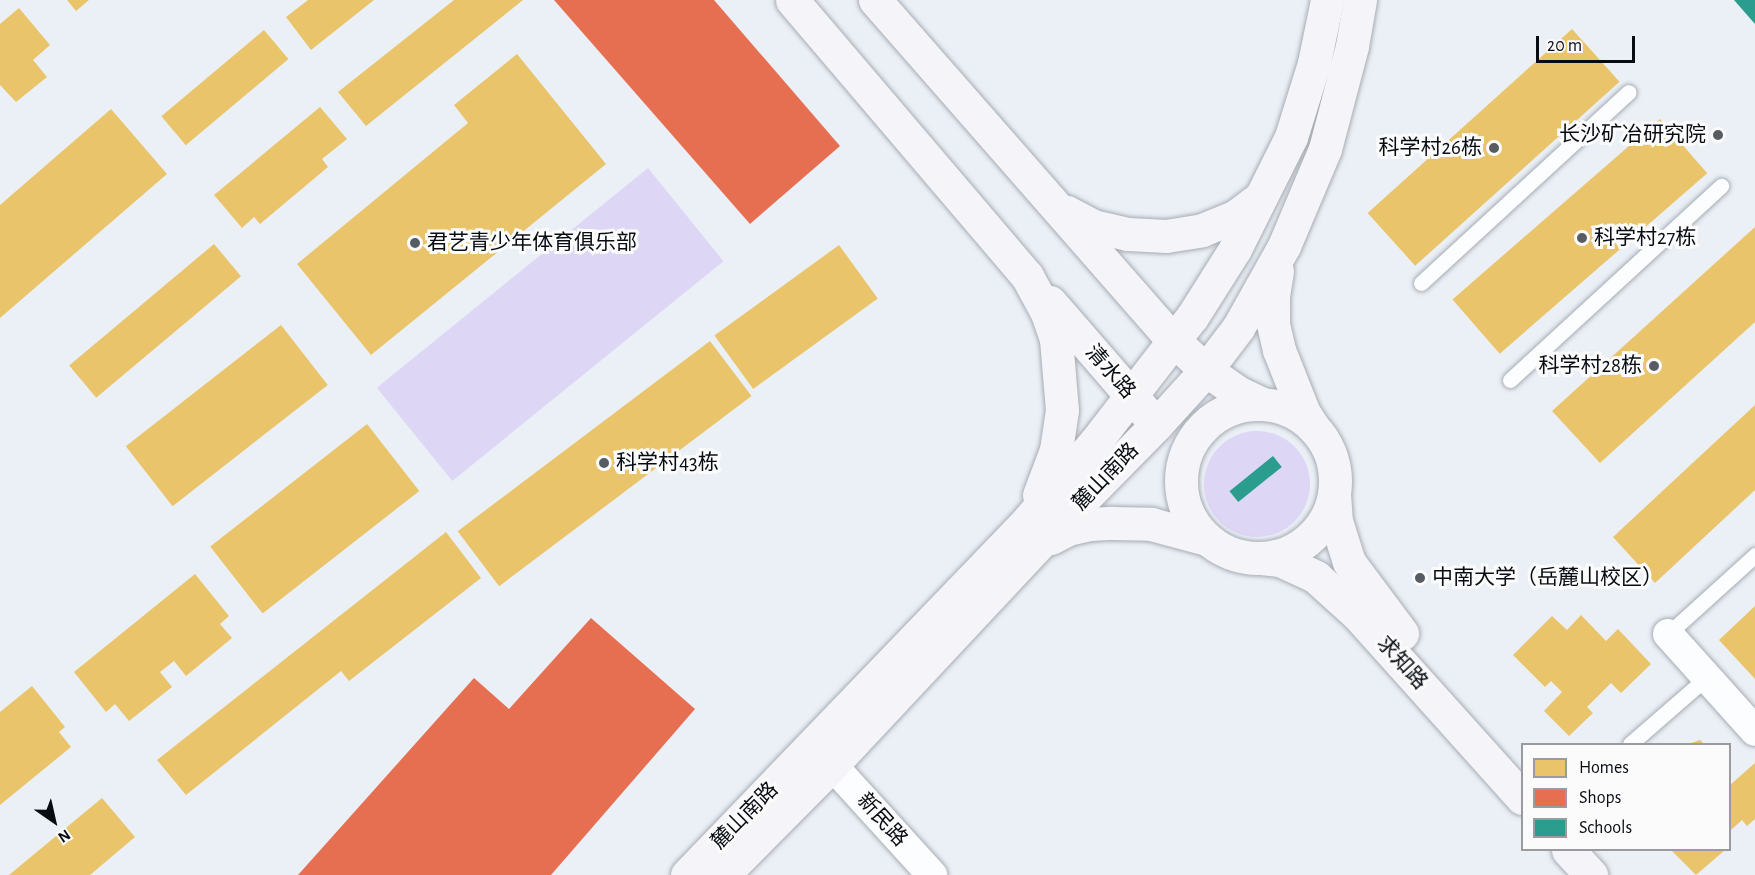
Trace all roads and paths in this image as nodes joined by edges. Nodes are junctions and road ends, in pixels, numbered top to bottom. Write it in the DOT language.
graph roads {
  1 [pos="792,0"];
  2 [pos="875,0"];
  3 [pos="1327,0"];
  4 [pos="1362,6"];
  5 [pos="1629,92"];
  6 [pos="1721,186"];
  7 [pos="1263,195"];
  8 [pos="1056,206"];
  9 [pos="1284,246"];
  10 [pos="1027,276"];
  11 [pos="1421,283"];
  12 [pos="1174,341"];
  13 [pos="1206,370"];
  14 [pos="1510,380"];
  15 [pos="1131,397"];
  16 [pos="1263,404"];
  17 [pos="1157,424"];
  18 [pos="1318,433"];
  19 [pos="1181,475"];
  20 [pos="1334,490"];
  21 [pos="1032,534"];
  22 [pos="1207,539"];
  23 [pos="1755,555"];
  24 [pos="1261,558"];
  25 [pos="1668,634"];
  26 [pos="1707,677"];
  27 [pos="1755,731"];
  28 [pos="1631,743"];
  29 [pos="832,765"];
  30 [pos="1521,768"];
  31 [pos="1521,797"];
  32 [pos="1570,851"];
  33 [pos="1596,851"];
  34 [pos="687,875"];
  35 [pos="723,875"];
  36 [pos="932,875"];
  37 [pos="1591,875"];
  38 [pos="1617,875"];
  1 -- 10 [label="main road"];
  2 -- 8 [label="main road"];
  3 -- 7 [label="main road, 麓山南路"];
  4 -- 9 [label="main road, 麓山南路"];
  5 -- 11 [label="lane"];
  6 -- 14 [label="lane"];
  7 -- 8 [label="main road"];
  7 -- 12 [label="main road, 麓山南路"];
  8 -- 12 [label="main road"];
  9 -- 13 [label="main road, 麓山南路"];
  9 -- 18 [label="main road"];
  10 -- 15 [label="main road, 清水路"];
  10 -- 21 [label="main road"];
  12 -- 13 [label="main road"];
  12 -- 15 [label="main road, 麓山南路"];
  13 -- 16 [label="main road"];
  13 -- 17 [label="main road, 麓山南路"];
  15 -- 17 [label="main road, 清水路"];
  15 -- 21 [label="main road, 麓山南路"];
  16 -- 18 [label="main road"];
  16 -- 19 [label="main road"];
  17 -- 19 [label="main road, 清水路"];
  17 -- 21 [label="main road, 麓山南路"];
  18 -- 20 [label="main road"];
  19 -- 22 [label="main road"];
  20 -- 24 [label="main road"];
  20 -- 30 [label="main road, 求知路"];
  21 -- 22 [label="main road"];
  21 -- 29 [label="main road, 麓山南路"];
  21 -- 34 [label="main road, 麓山南路"];
  22 -- 24 [label="main road"];
  23 -- 25 [label="lane"];
  24 -- 31 [label="main road, 求知路"];
  25 -- 26 [label="street"];
  26 -- 27 [label="street"];
  26 -- 28 [label="lane"];
  29 -- 35 [label="main road, 麓山南路"];
  29 -- 36 [label="street, 新民路"];
  32 -- 37 [label="main road"];
  33 -- 38 [label="main road"];
}
